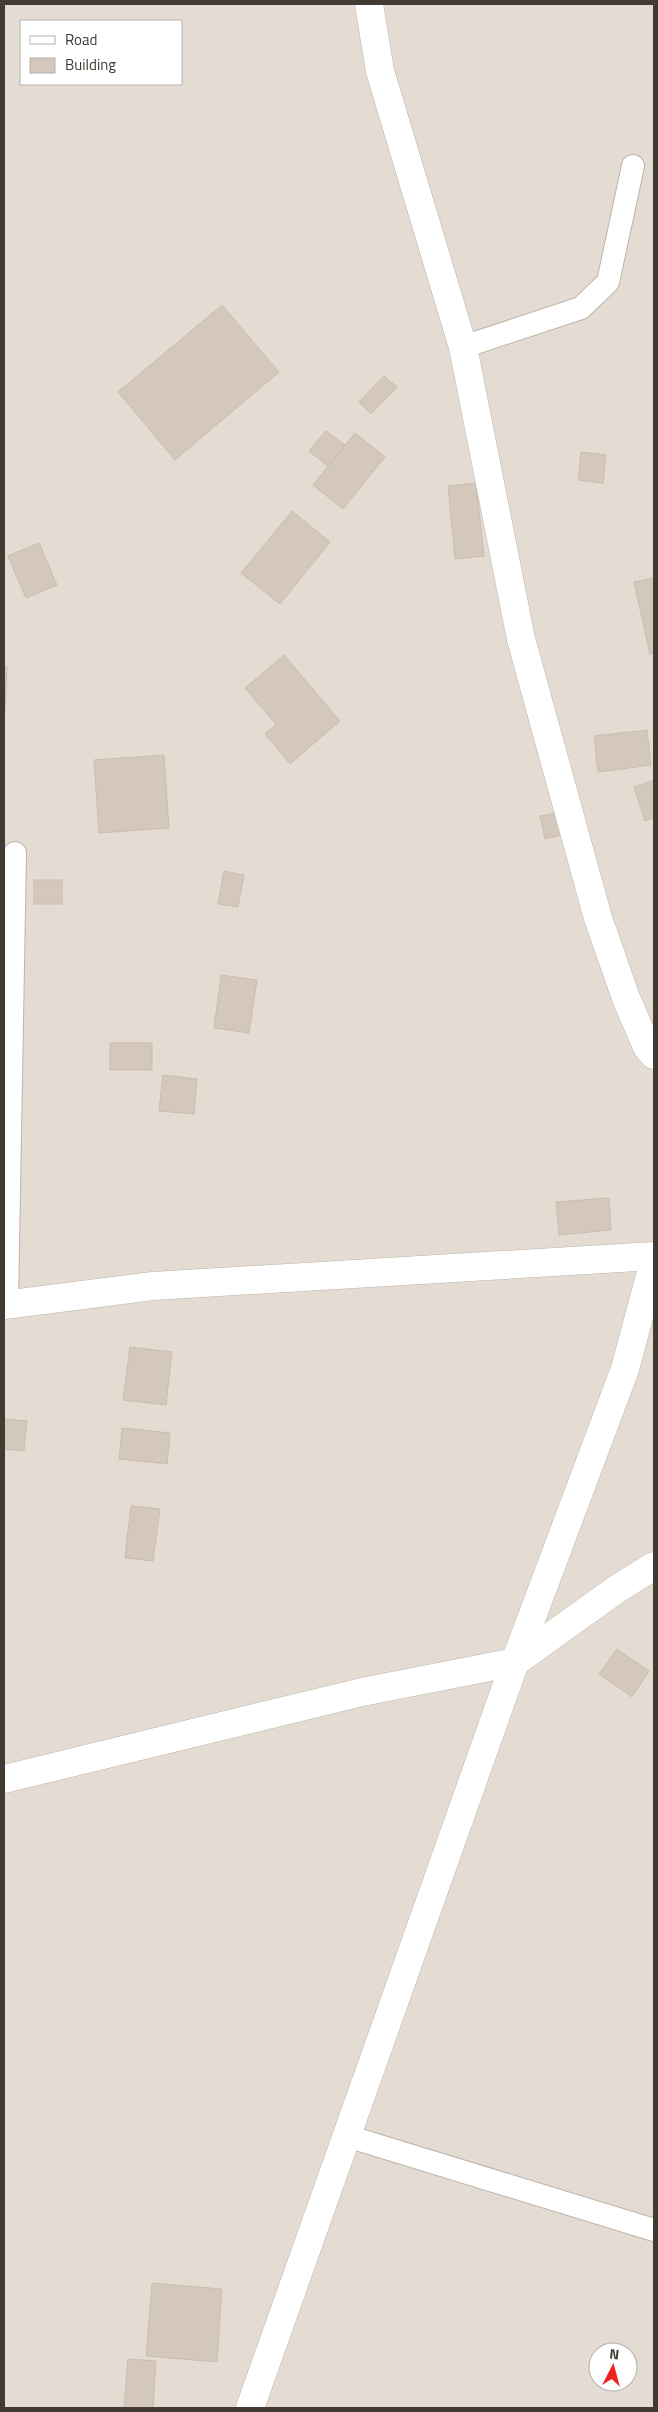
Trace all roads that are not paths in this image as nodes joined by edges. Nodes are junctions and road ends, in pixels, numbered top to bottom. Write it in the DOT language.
graph roads {
  1 [pos="368,4"];
  2 [pos="633,166"];
  3 [pos="463,347"];
  4 [pos="15,853"];
  5 [pos="654,1055"];
  6 [pos="654,1256"];
  7 [pos="654,1261"];
  8 [pos="6,1304"];
  9 [pos="654,1566"];
  10 [pos="515,1662"];
  11 [pos="4,1779"];
  12 [pos="347,2136"];
  13 [pos="654,2230"];
  14 [pos="250,2408"];
  1 -- 3 [label="street"];
  2 -- 3 [label="lane"];
  3 -- 5 [label="street"];
  4 -- 8 [label="lane"];
  6 -- 8 [label="street"];
  7 -- 10 [label="street"];
  9 -- 10 [label="street"];
  10 -- 11 [label="street"];
  10 -- 12 [label="street"];
  12 -- 13 [label="lane"];
  12 -- 14 [label="street"];
}
